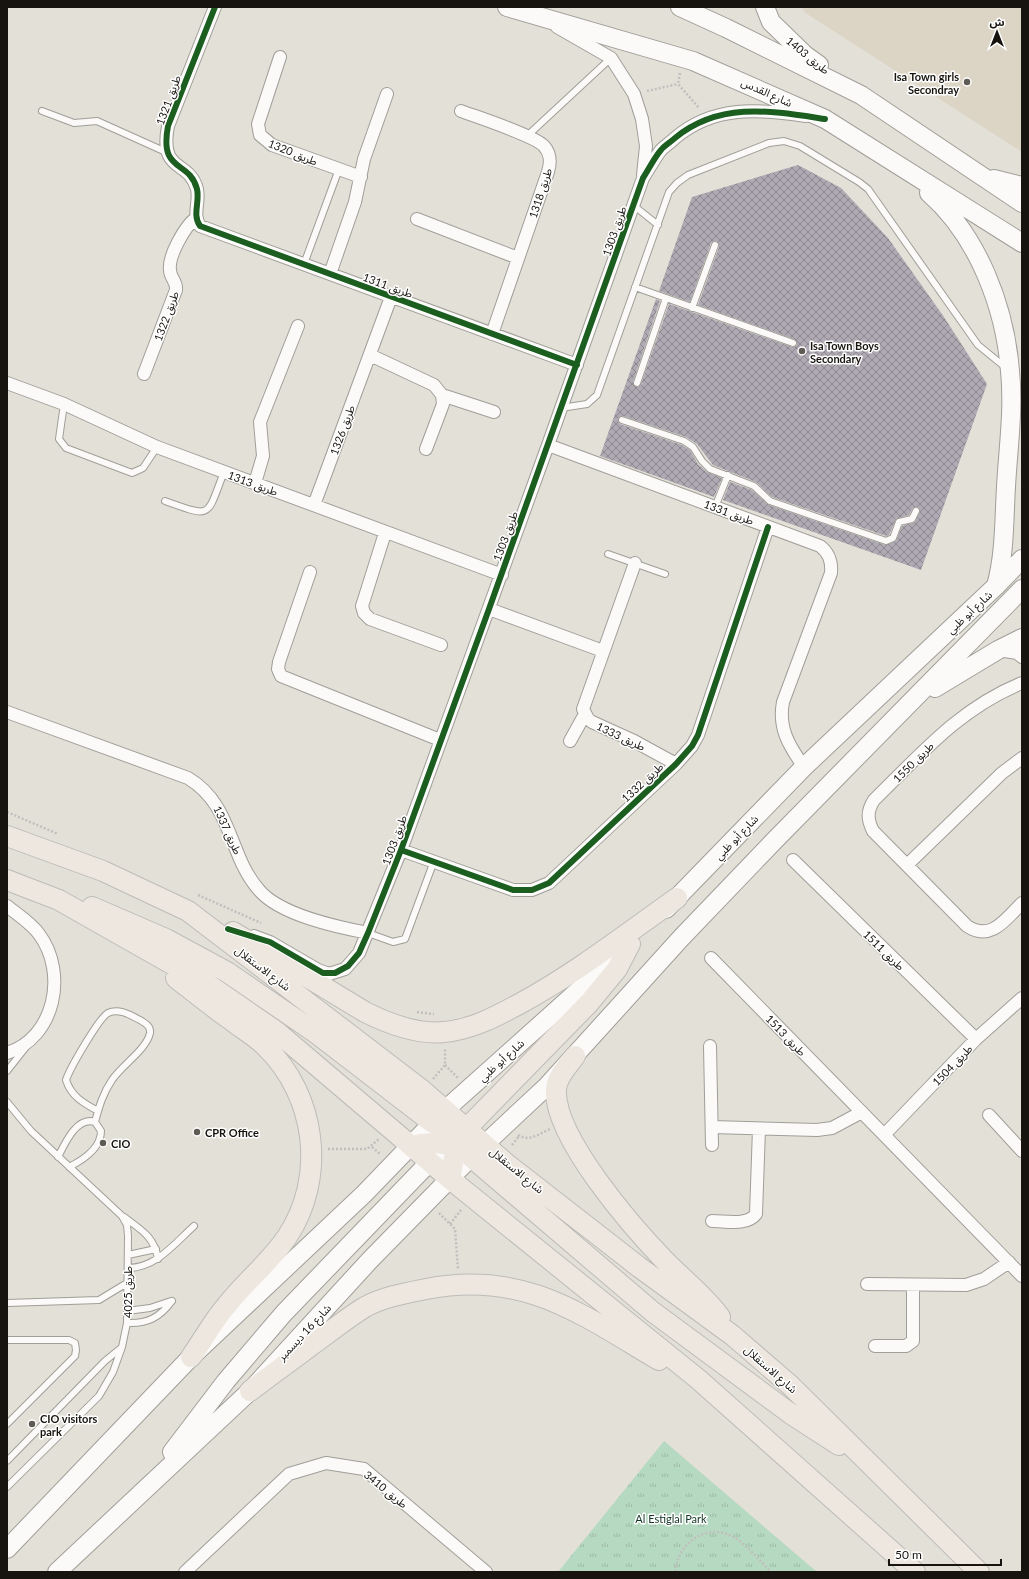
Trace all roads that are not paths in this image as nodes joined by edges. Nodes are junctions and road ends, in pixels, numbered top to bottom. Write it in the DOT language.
graph roads {
  1 [pos="215,7"];
  2 [pos="507,7"];
  3 [pos="680,7"];
  4 [pos="765,7"];
  5 [pos="542,19"];
  6 [pos="280,57"];
  7 [pos="611,58"];
  8 [pos="387,94"];
  9 [pos="861,95"];
  10 [pos="42,111"];
  11 [pos="461,111"];
  12 [pos="825,118"];
  13 [pos="527,136"];
  14 [pos="166,152"];
  15 [pos="902,168"];
  16 [pos="339,169"];
  17 [pos="983,176"];
  18 [pos="361,177"];
  19 [pos="643,178"];
  20 [pos="1022,186"];
  21 [pos="1022,203"];
  22 [pos="633,205"];
  23 [pos="196,218"];
  24 [pos="417,219"];
  25 [pos="658,224"];
  26 [pos="1022,243"];
  27 [pos="715,245"];
  28 [pos="518,258"];
  29 [pos="304,264"];
  30 [pos="330,274"];
  31 [pos="636,287"];
  32 [pos="391,297"];
  33 [pos="666,298"];
  34 [pos="692,308"];
  35 [pos="298,326"];
  36 [pos="492,334"];
  37 [pos="793,343"];
  38 [pos="370,355"];
  39 [pos="577,365"];
  40 [pos="1011,373"];
  41 [pos="144,374"];
  42 [pos="7,383"];
  43 [pos="637,384"];
  44 [pos="442,395"];
  45 [pos="64,404"];
  46 [pos="561,408"];
  47 [pos="494,412"];
  48 [pos="622,420"];
  49 [pos="548,445"];
  50 [pos="157,447"];
  51 [pos="426,449"];
  52 [pos="224,472"];
  53 [pos="728,475"];
  54 [pos="255,483"];
  55 [pos="165,501"];
  56 [pos="314,505"];
  57 [pos="715,507"];
  58 [pos="916,511"];
  59 [pos="768,527"];
  60 [pos="385,533"];
  61 [pos="608,554"];
  62 [pos="1022,559"];
  63 [pos="635,563"];
  64 [pos="310,572"];
  65 [pos="665,574"];
  66 [pos="502,575"];
  67 [pos="996,586"];
  68 [pos="1022,589"];
  69 [pos="489,609"];
  70 [pos="1022,638"];
  71 [pos="440,645"];
  72 [pos="998,650"];
  73 [pos="603,651"];
  74 [pos="1022,657"];
  75 [pos="1022,683"];
  76 [pos="912,702"];
  77 [pos="7,712"];
  78 [pos="585,714"];
  79 [pos="440,740"];
  80 [pos="570,741"];
  81 [pos="1022,758"];
  82 [pos="676,764"];
  83 [pos="804,767"];
  84 [pos="7,836"];
  85 [pos="401,850"];
  86 [pos="792,860"];
  87 [pos="434,861"];
  88 [pos="907,865"];
  89 [pos="7,880"];
  90 [pos="677,898"];
  91 [pos="59,900"];
  92 [pos="1022,903"];
  93 [pos="7,906"];
  94 [pos="188,911"];
  95 [pos="228,928"];
  96 [pos="117,933"];
  97 [pos="368,933"];
  98 [pos="630,944"];
  99 [pos="711,958"];
  100 [pos="1022,998"];
  101 [pos="976,1039"];
  102 [pos="28,1044"];
  103 [pos="710,1046"];
  104 [pos="7,1053"];
  105 [pos="575,1056"];
  106 [pos="7,1071"];
  107 [pos="7,1102"];
  108 [pos="98,1111"];
  109 [pos="862,1112"];
  110 [pos="990,1115"];
  111 [pos="439,1116"];
  112 [pos="95,1122"];
  113 [pos="712,1127"];
  114 [pos="759,1129"];
  115 [pos="884,1135"];
  116 [pos="459,1141"];
  117 [pos="485,1143"];
  118 [pos="712,1145"];
  119 [pos="411,1146"];
  120 [pos="1022,1151"];
  121 [pos="58,1157"];
  122 [pos="429,1162"];
  123 [pos="69,1167"];
  124 [pos="450,1179"];
  125 [pos="122,1216"];
  126 [pos="712,1221"];
  127 [pos="194,1226"];
  128 [pos="156,1249"];
  129 [pos="128,1255"];
  130 [pos="158,1259"];
  131 [pos="1009,1262"];
  132 [pos="128,1268"];
  133 [pos="1022,1276"];
  134 [pos="127,1284"];
  135 [pos="867,1284"];
  136 [pos="913,1285"];
  137 [pos="7,1303"];
  138 [pos="127,1311"];
  139 [pos="127,1323"];
  140 [pos="732,1335"];
  141 [pos="7,1340"];
  142 [pos="875,1346"];
  143 [pos="122,1348"];
  144 [pos="191,1357"];
  145 [pos="698,1379"];
  146 [pos="250,1391"];
  147 [pos="7,1424"];
  148 [pos="7,1461"];
  149 [pos="875,1468"];
  150 [pos="7,1487"];
  151 [pos="140,1494"];
  152 [pos="7,1549"];
  153 [pos="57,1572"];
  154 [pos="185,1572"];
  155 [pos="486,1572"];
  156 [pos="915,1572"];
  157 [pos="979,1572"];
  1 -- 14 [label="street, طريق 1321"];
  2 -- 5 [label="main road, شارع القدس"];
  3 -- 9 [label="main road"];
  4 -- 9 [label="main road, طريق 1403"];
  5 -- 7 [label="street, طريق 1303"];
  5 -- 12 [label="main road, شارع القدس"];
  6 -- 16 [label="street, طريق 1320"];
  7 -- 13 [label="lane"];
  7 -- 19 [label="street, طريق 1303"];
  8 -- 18 [label="street"];
  9 -- 17 [label="main road"];
  10 -- 14 [label="lane"];
  11 -- 13 [label="street, طريق 1318"];
  12 -- 15 [label="main road, شارع القدس"];
  12 -- 19 [label="street, طريق 1303"];
  13 -- 28 [label="street, طريق 1318"];
  14 -- 23 [label="street"];
  15 -- 26 [label="main road, شارع القدس"];
  15 -- 40 [label="main road"];
  16 -- 18 [label="street, طريق 1320"];
  16 -- 29 [label="lane"];
  17 -- 20 [label="main road"];
  17 -- 21 [label="main road"];
  18 -- 30 [label="street"];
  19 -- 22 [label="street, طريق 1303"];
  22 -- 25 [label="lane"];
  22 -- 39 [label="street, طريق 1303"];
  23 -- 29 [label="street, طريق 1311"];
  23 -- 41 [label="street, طريق 1322"];
  24 -- 28 [label="street"];
  25 -- 31 [label="lane"];
  25 -- 40 [label="lane"];
  27 -- 34 [label="lane"];
  28 -- 36 [label="street, طريق 1318"];
  29 -- 30 [label="street, طريق 1311"];
  30 -- 32 [label="street, طريق 1311"];
  31 -- 33 [label="lane"];
  31 -- 46 [label="lane"];
  32 -- 36 [label="street, طريق 1311"];
  32 -- 38 [label="street, طريق 1326"];
  33 -- 34 [label="lane"];
  33 -- 43 [label="lane"];
  34 -- 37 [label="lane"];
  35 -- 54 [label="street"];
  36 -- 39 [label="street, طريق 1311"];
  38 -- 44 [label="street"];
  38 -- 56 [label="street, طريق 1326"];
  39 -- 46 [label="street, طريق 1303"];
  40 -- 67 [label="main road"];
  42 -- 45 [label="street, طريق 1313"];
  44 -- 47 [label="street"];
  44 -- 51 [label="street"];
  45 -- 50 [label="street, طريق 1313"];
  45 -- 50 [label="lane"];
  46 -- 49 [label="street, طريق 1303"];
  48 -- 53 [label="lane"];
  49 -- 57 [label="street, طريق 1331"];
  49 -- 66 [label="street, طريق 1303"];
  50 -- 52 [label="street, طريق 1313"];
  52 -- 54 [label="street, طريق 1313"];
  52 -- 55 [label="lane"];
  53 -- 57 [label="lane"];
  53 -- 58 [label="lane"];
  54 -- 56 [label="street, طريق 1313"];
  56 -- 60 [label="street, طريق 1313"];
  57 -- 59 [label="street, طريق 1331"];
  59 -- 82 [label="street, طريق 1332"];
  59 -- 83 [label="street, طريق 1331"];
  60 -- 66 [label="street, طريق 1313"];
  60 -- 71 [label="street"];
  61 -- 63 [label="lane"];
  62 -- 67 [label="main road, شارع أبو ظبي"];
  63 -- 65 [label="lane"];
  63 -- 73 [label="street, طريق 1333"];
  64 -- 79 [label="street"];
  66 -- 69 [label="street, طريق 1303"];
  67 -- 83 [label="main road, شارع أبو ظبي"];
  68 -- 76 [label="main road, شارع أبو ظبي"];
  69 -- 73 [label="street"];
  69 -- 79 [label="street, طريق 1303"];
  70 -- 72 [label="main road"];
  72 -- 74 [label="street"];
  72 -- 76 [label="main road"];
  73 -- 78 [label="street, طريق 1333"];
  75 -- 88 [label="street, طريق 1550"];
  76 -- 105 [label="main road, شارع أبو ظبي"];
  77 -- 97 [label="street, طريق 1337"];
  78 -- 80 [label="street"];
  78 -- 82 [label="street, طريق 1333"];
  79 -- 85 [label="street, طريق 1303"];
  81 -- 88 [label="street"];
  82 -- 87 [label="street, طريق 1332"];
  83 -- 90 [label="main road, شارع أبو ظبي"];
  84 -- 94 [label="main road, شارع الاستقلال"];
  85 -- 87 [label="street, طريق 1332"];
  85 -- 97 [label="street, طريق 1303"];
  86 -- 101 [label="street, طريق 1511"];
  87 -- 97 [label="lane"];
  88 -- 92 [label="street, طريق 1550"];
  89 -- 91 [label="main road"];
  90 -- 95 [label="main road"];
  90 -- 98 [label="main road, شارع أبو ظبي"];
  91 -- 96 [label="main road"];
  91 -- 111 [label="main road"];
  93 -- 102 [label="street"];
  94 -- 95 [label="main road"];
  94 -- 111 [label="main road, شارع الاستقلال"];
  95 -- 97 [label="street, طريق 1303"];
  96 -- 119 [label="main road"];
  96 -- 144 [label="main road"];
  98 -- 111 [label="main road, شارع أبو ظبي"];
  98 -- 116 [label="main road"];
  99 -- 109 [label="street, طريق 1513"];
  100 -- 101 [label="street, طريق 1504"];
  101 -- 115 [label="street, طريق 1504"];
  102 -- 104 [label="street"];
  102 -- 106 [label="lane"];
  103 -- 113 [label="street"];
  105 -- 117 [label="main road, شارع أبو ظبي"];
  105 -- 140 [label="main road"];
  107 -- 121 [label="lane"];
  108 -- 108 [label="lane"];
  108 -- 112 [label="lane"];
  109 -- 114 [label="street"];
  109 -- 115 [label="street, طريق 1513"];
  110 -- 120 [label="street"];
  111 -- 116 [label="main road, شارع الاستقلال"];
  111 -- 119 [label="main road"];
  112 -- 121 [label="lane"];
  112 -- 123 [label="lane"];
  113 -- 114 [label="street"];
  113 -- 118 [label="street"];
  114 -- 126 [label="street"];
  115 -- 131 [label="street, طريق 1513"];
  116 -- 117 [label="main road"];
  116 -- 119 [label="main road"];
  116 -- 122 [label="main road"];
  116 -- 124 [label="main road"];
  116 -- 149 [label="main road, شارع الاستقلال"];
  117 -- 140 [label="main road, شارع الاستقلال"];
  119 -- 122 [label="main road"];
  119 -- 144 [label="main road"];
  121 -- 123 [label="lane"];
  122 -- 124 [label="main road"];
  122 -- 151 [label="main road"];
  123 -- 125 [label="lane"];
  124 -- 145 [label="main road"];
  124 -- 146 [label="main road, شارع 16 ديسمبر"];
  125 -- 128 [label="lane"];
  125 -- 129 [label="lane, طريق 4025"];
  127 -- 130 [label="lane"];
  128 -- 129 [label="lane"];
  128 -- 130 [label="lane"];
  129 -- 132 [label="lane, طريق 4025"];
  130 -- 132 [label="lane"];
  131 -- 133 [label="street, طريق 1513"];
  131 -- 136 [label="street"];
  132 -- 134 [label="lane, طريق 4025"];
  134 -- 137 [label="lane"];
  134 -- 138 [label="lane, طريق 4025"];
  135 -- 136 [label="street"];
  136 -- 142 [label="street"];
  138 -- 139 [label="lane, طريق 4025"];
  138 -- 139 [label="lane"];
  139 -- 143 [label="lane, طريق 4025"];
  140 -- 149 [label="main road, شارع الاستقلال"];
  141 -- 147 [label="lane"];
  143 -- 148 [label="lane"];
  143 -- 150 [label="lane, طريق 4025"];
  144 -- 152 [label="main road"];
  145 -- 146 [label="main road"];
  145 -- 156 [label="main road"];
  146 -- 151 [label="main road, شارع 16 ديسمبر"];
  149 -- 157 [label="main road, شارع الاستقلال"];
  151 -- 153 [label="main road, شارع 16 ديسمبر"];
  154 -- 155 [label="street, طريق 3410"];
}
